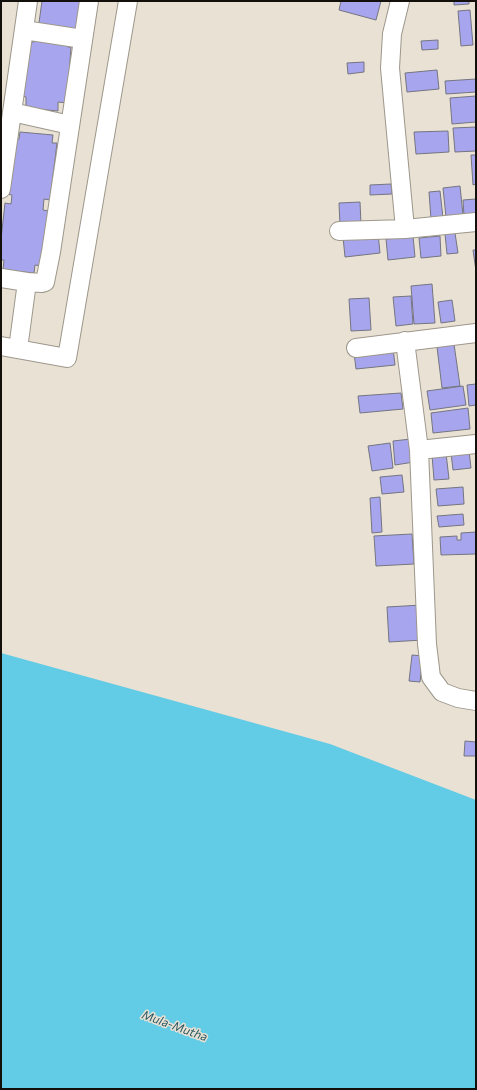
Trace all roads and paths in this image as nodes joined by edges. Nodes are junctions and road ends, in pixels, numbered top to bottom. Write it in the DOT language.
graph roads {
  1 [pos="28,1"];
  2 [pos="89,1"];
  3 [pos="128,1"];
  4 [pos="400,1"];
  5 [pos="24,30"];
  6 [pos="83,39"];
  7 [pos="12,112"];
  8 [pos="70,125"];
  9 [pos="1,189"];
  10 [pos="476,222"];
  11 [pos="405,229"];
  12 [pos="339,231"];
  13 [pos="1,278"];
  14 [pos="27,282"];
  15 [pos="476,333"];
  16 [pos="405,341"];
  17 [pos="9,347"];
  18 [pos="356,348"];
  19 [pos="476,444"];
  20 [pos="419,450"];
  21 [pos="476,701"];
  1 -- 5 [label="street"];
  2 -- 6 [label="street"];
  3 -- 17 [label="street"];
  4 -- 11 [label="street"];
  5 -- 6 [label="street"];
  5 -- 7 [label="street"];
  6 -- 8 [label="street"];
  7 -- 8 [label="street"];
  7 -- 9 [label="street"];
  8 -- 14 [label="street"];
  10 -- 11 [label="street"];
  11 -- 12 [label="street"];
  13 -- 14 [label="street"];
  14 -- 17 [label="street"];
  15 -- 16 [label="street"];
  16 -- 18 [label="street"];
  16 -- 20 [label="street"];
  19 -- 20 [label="street"];
  20 -- 21 [label="street"];
}
